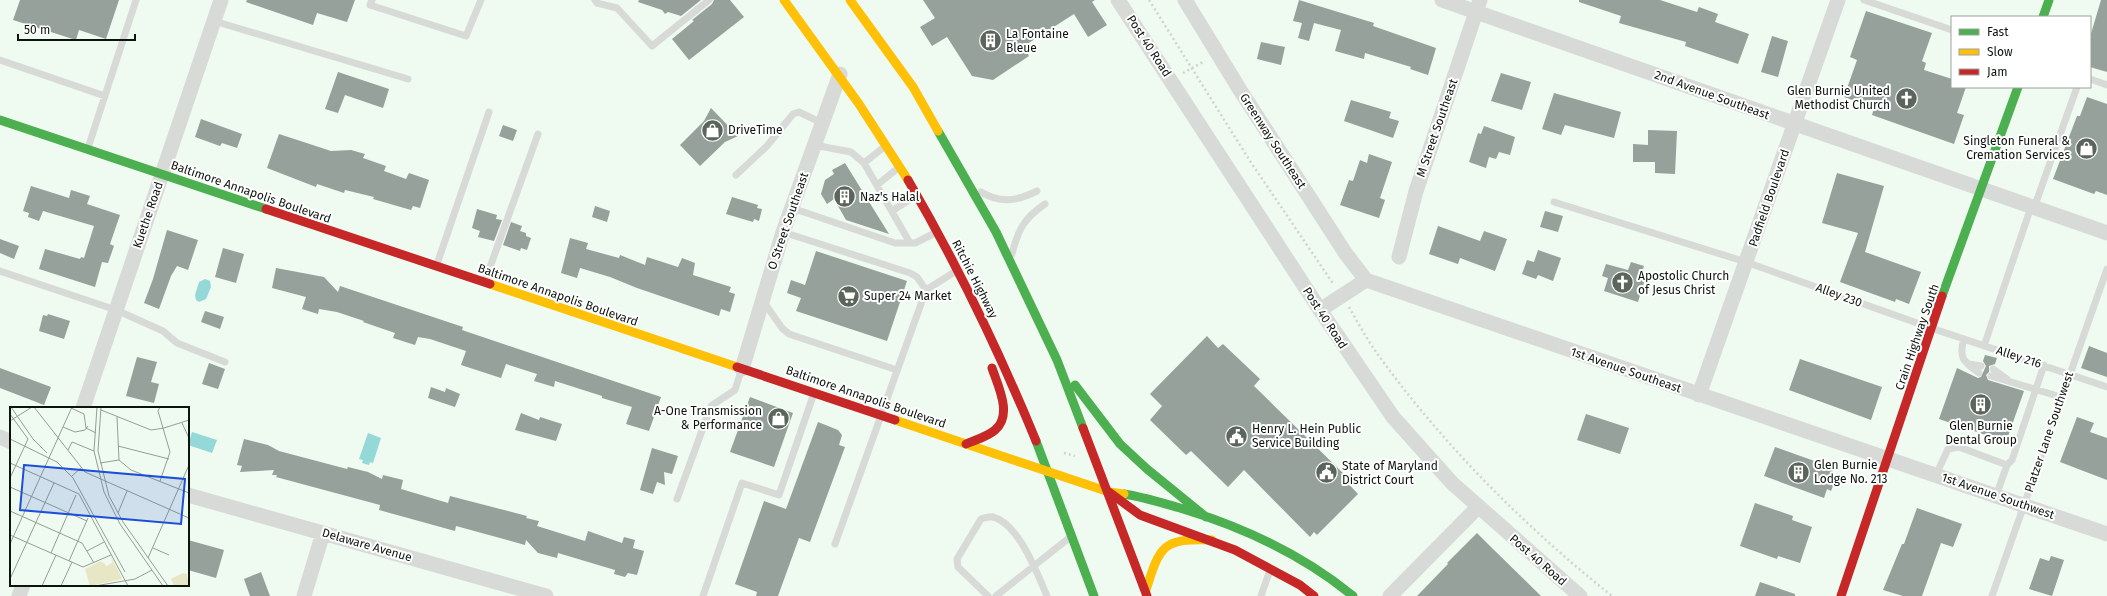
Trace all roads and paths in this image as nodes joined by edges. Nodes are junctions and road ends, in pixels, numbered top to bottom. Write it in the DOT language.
graph roads {
  1 [pos="136,0"];
  2 [pos="221,0"];
  3 [pos="372,0"];
  4 [pos="481,0"];
  5 [pos="594,0"];
  6 [pos="709,0"];
  7 [pos="784,0"];
  8 [pos="850,0"];
  9 [pos="1118,0"];
  10 [pos="1149,0"];
  11 [pos="1185,0"];
  12 [pos="1442,0"];
  13 [pos="1838,0"];
  14 [pos="1864,0"];
  15 [pos="2049,0"];
  16 [pos="1478,6"];
  17 [pos="2043,16"];
  18 [pos="214,21"];
  19 [pos="1951,30"];
  20 [pos="1217,54"];
  21 [pos="0,60"];
  22 [pos="1192,68"];
  23 [pos="840,74"];
  24 [pos="408,79"];
  25 [pos="2091,79"];
  26 [pos="1171,80"];
  27 [pos="2107,85"];
  28 [pos="2018,88"];
  29 [pos="2077,88"];
  30 [pos="105,96"];
  31 [pos="489,112"];
  32 [pos="0,120"];
  33 [pos="822,123"];
  34 [pos="1795,124"];
  35 [pos="538,134"];
  36 [pos="886,145"];
  37 [pos="814,146"];
  38 [pos="88,149"];
  39 [pos="864,163"];
  40 [pos="900,167"];
  41 [pos="162,174"];
  42 [pos="736,175"];
  43 [pos="877,184"];
  44 [pos="970,186"];
  45 [pos="1037,191"];
  46 [pos="1982,191"];
  47 [pos="917,195"];
  48 [pos="1554,202"];
  49 [pos="1045,204"];
  50 [pos="792,208"];
  51 [pos="2033,208"];
  52 [pos="892,211"];
  53 [pos="783,232"];
  54 [pos="937,232"];
  55 [pos="2107,233"];
  56 [pos="910,243"];
  57 [pos="1399,257"];
  58 [pos="1011,262"];
  59 [pos="1746,262"];
  60 [pos="437,266"];
  61 [pos="2107,269"];
  62 [pos="958,270"];
  63 [pos="0,271"];
  64 [pos="1366,280"];
  65 [pos="485,282"];
  66 [pos="1336,288"];
  67 [pos="926,290"];
  68 [pos="968,290"];
  69 [pos="762,299"];
  70 [pos="116,310"];
  71 [pos="1320,310"];
  72 [pos="1352,313"];
  73 [pos="1931,328"];
  74 [pos="1964,339"];
  75 [pos="1984,346"];
  76 [pos="1057,360"];
  77 [pos="224,362"];
  78 [pos="2044,365"];
  79 [pos="742,369"];
  80 [pos="1980,369"];
  81 [pos="897,370"];
  82 [pos="1992,373"];
  83 [pos="2069,374"];
  84 [pos="2107,387"];
  85 [pos="2036,390"];
  86 [pos="814,393"];
  87 [pos="1699,395"];
  88 [pos="2061,397"];
  89 [pos="83,407"];
  90 [pos="881,416"];
  91 [pos="0,437"];
  92 [pos="10,442"];
  93 [pos="966,444"];
  94 [pos="1064,453"];
  95 [pos="1077,457"];
  96 [pos="1888,458"];
  97 [pos="2007,465"];
  98 [pos="1048,471"];
  99 [pos="1936,475"];
  100 [pos="1109,492"];
  101 [pos="189,495"];
  102 [pos="1996,496"];
  103 [pos="677,499"];
  104 [pos="2024,505"];
  105 [pos="1478,507"];
  106 [pos="1206,517"];
  107 [pos="323,533"];
  108 [pos="2107,534"];
  109 [pos="1072,536"];
  110 [pos="1212,540"];
  111 [pos="835,544"];
  112 [pos="1034,566"];
  113 [pos="1271,568"];
  114 [pos="23,586"];
  115 [pos="1147,593"];
  116 [pos="19,596"];
  117 [pos="304,596"];
  118 [pos="546,596"];
  119 [pos="703,596"];
  120 [pos="988,596"];
  121 [pos="996,596"];
  122 [pos="1047,596"];
  123 [pos="1094,596"];
  124 [pos="1261,596"];
  125 [pos="1314,596"];
  126 [pos="1353,596"];
  127 [pos="1390,596"];
  128 [pos="1580,596"];
  129 [pos="1612,596"];
  130 [pos="1841,596"];
  131 [pos="1992,596"];
  1 -- 30 [label="lane"];
  2 -- 18 [label="street, Kuethe Road"];
  3 -- 4 [label="lane"];
  5 -- 6 [label="lane"];
  7 -- 23 [label="main road, Ritchie Highway"];
  8 -- 44 [label="main road"];
  9 -- 26 [label="street, Post 40 Road"];
  10 -- 22 [label="path"];
  11 -- 20 [label="street, Greenway Southeast"];
  12 -- 16 [label="street, 2nd Avenue Southeast"];
  13 -- 34 [label="street, Padfield Boulevard"];
  14 -- 19 [label="lane"];
  15 -- 17 [label="main road"];
  16 -- 34 [label="street, 2nd Avenue Southeast"];
  16 -- 57 [label="street, M Street Southeast"];
  18 -- 24 [label="lane"];
  18 -- 41 [label="street, Kuethe Road"];
  20 -- 22 [label="path"];
  20 -- 64 [label="street, Greenway Southeast"];
  21 -- 30 [label="lane"];
  22 -- 26 [label="path"];
  22 -- 66 [label="path"];
  23 -- 33 [label="street, O Street Southeast"];
  23 -- 36 [label="main road, Ritchie Highway"];
  25 -- 27 [label="lane"];
  26 -- 71 [label="street, Post 40 Road"];
  28 -- 46 [label="main road, Crain Highway South"];
  29 -- 51 [label="lane"];
  30 -- 38 [label="lane"];
  31 -- 60 [label="lane"];
  32 -- 38 [label="main road, Baltimore Annapolis Boulevard"];
  33 -- 37 [label="street, O Street Southeast"];
  33 -- 42 [label="lane"];
  34 -- 46 [label="street, 2nd Avenue Southeast"];
  34 -- 59 [label="street, Padfield Boulevard"];
  35 -- 65 [label="lane"];
  36 -- 39 [label="lane"];
  36 -- 40 [label="main road, Ritchie Highway"];
  37 -- 39 [label="lane"];
  37 -- 50 [label="street, O Street Southeast"];
  38 -- 41 [label="main road, Baltimore Annapolis Boulevard"];
  39 -- 43 [label="lane"];
  40 -- 43 [label="lane"];
  40 -- 47 [label="main road, Ritchie Highway"];
  41 -- 60 [label="main road, Baltimore Annapolis Boulevard"];
  41 -- 70 [label="street, Kuethe Road"];
  43 -- 52 [label="lane"];
  44 -- 45 [label="lane"];
  44 -- 58 [label="main road"];
  46 -- 51 [label="street, 2nd Avenue Southeast"];
  46 -- 73 [label="main road, Crain Highway South"];
  47 -- 52 [label="lane"];
  47 -- 54 [label="main road, Ritchie Highway"];
  48 -- 59 [label="lane, Alley 230"];
  49 -- 58 [label="lane"];
  50 -- 53 [label="street, O Street Southeast"];
  50 -- 56 [label="lane"];
  51 -- 55 [label="street, 2nd Avenue Southeast"];
  51 -- 75 [label="lane"];
  52 -- 56 [label="lane"];
  53 -- 67 [label="lane"];
  53 -- 69 [label="street, O Street Southeast"];
  54 -- 56 [label="lane"];
  54 -- 62 [label="main road, Ritchie Highway"];
  58 -- 76 [label="main road"];
  59 -- 73 [label="lane, Alley 230"];
  59 -- 87 [label="street, Padfield Boulevard"];
  60 -- 65 [label="main road, Baltimore Annapolis Boulevard"];
  61 -- 83 [label="lane, Platzer Lane Southwest"];
  62 -- 67 [label="lane"];
  62 -- 68 [label="main road, Ritchie Highway"];
  63 -- 70 [label="lane"];
  64 -- 71 [label="street"];
  64 -- 87 [label="street, 1st Avenue Southeast"];
  65 -- 79 [label="main road, Baltimore Annapolis Boulevard"];
  67 -- 81 [label="lane"];
  68 -- 93 [label="main road"];
  68 -- 98 [label="main road, Ritchie Highway"];
  69 -- 79 [label="street, O Street Southeast"];
  69 -- 81 [label="lane"];
  70 -- 77 [label="lane"];
  70 -- 89 [label="street, Kuethe Road"];
  71 -- 105 [label="street, Post 40 Road"];
  72 -- 129 [label="path"];
  73 -- 74 [label="lane, Alley 216"];
  73 -- 96 [label="main road, Crain Highway South"];
  74 -- 75 [label="lane, Alley 216"];
  74 -- 80 [label="lane"];
  75 -- 78 [label="lane, Alley 216"];
  76 -- 100 [label="main road"];
  76 -- 106 [label="main road"];
  78 -- 83 [label="lane, Alley 216"];
  78 -- 85 [label="lane"];
  79 -- 86 [label="main road, Baltimore Annapolis Boulevard"];
  79 -- 103 [label="lane"];
  81 -- 90 [label="lane"];
  82 -- 85 [label="lane"];
  83 -- 84 [label="lane, Alley 216"];
  83 -- 88 [label="lane, Platzer Lane Southwest"];
  85 -- 88 [label="lane"];
  85 -- 97 [label="lane"];
  86 -- 90 [label="main road, Baltimore Annapolis Boulevard"];
  86 -- 119 [label="lane"];
  87 -- 96 [label="street, 1st Avenue Southeast"];
  88 -- 104 [label="lane, Platzer Lane Southwest"];
  90 -- 93 [label="main road, Baltimore Annapolis Boulevard"];
  90 -- 111 [label="lane"];
  91 -- 92 [label="street"];
  93 -- 98 [label="main road, Baltimore Annapolis Boulevard"];
  94 -- 95 [label="path"];
  96 -- 99 [label="street, 1st Avenue Southwest"];
  96 -- 130 [label="main road, Crain Highway South"];
  97 -- 99 [label="lane"];
  97 -- 102 [label="lane"];
  98 -- 100 [label="main road, Baltimore Annapolis Boulevard"];
  98 -- 109 [label="main road, Ritchie Highway"];
  99 -- 102 [label="street, 1st Avenue Southwest"];
  100 -- 106 [label="main road, Baltimore Annapolis Boulevard"];
  100 -- 110 [label="main road, Baltimore Annapolis Boulevard"];
  100 -- 115 [label="main road"];
  101 -- 107 [label="street, Delaware Avenue"];
  102 -- 104 [label="street, 1st Avenue Southwest"];
  104 -- 108 [label="street, 1st Avenue Southwest"];
  104 -- 131 [label="lane, Platzer Lane Southwest"];
  105 -- 127 [label="street"];
  105 -- 128 [label="street, Post 40 Road"];
  106 -- 126 [label="main road, Baltimore Annapolis Boulevard"];
  107 -- 117 [label="street"];
  107 -- 118 [label="street, Delaware Avenue"];
  109 -- 112 [label="lane"];
  109 -- 123 [label="main road, Ritchie Highway"];
  110 -- 113 [label="main road, Baltimore Annapolis Boulevard"];
  110 -- 115 [label="main road"];
  112 -- 120 [label="lane"];
  112 -- 121 [label="lane"];
  112 -- 122 [label="lane"];
  113 -- 124 [label="lane"];
  113 -- 125 [label="main road, Baltimore Annapolis Boulevard"];
  114 -- 116 [label="street"];
}
